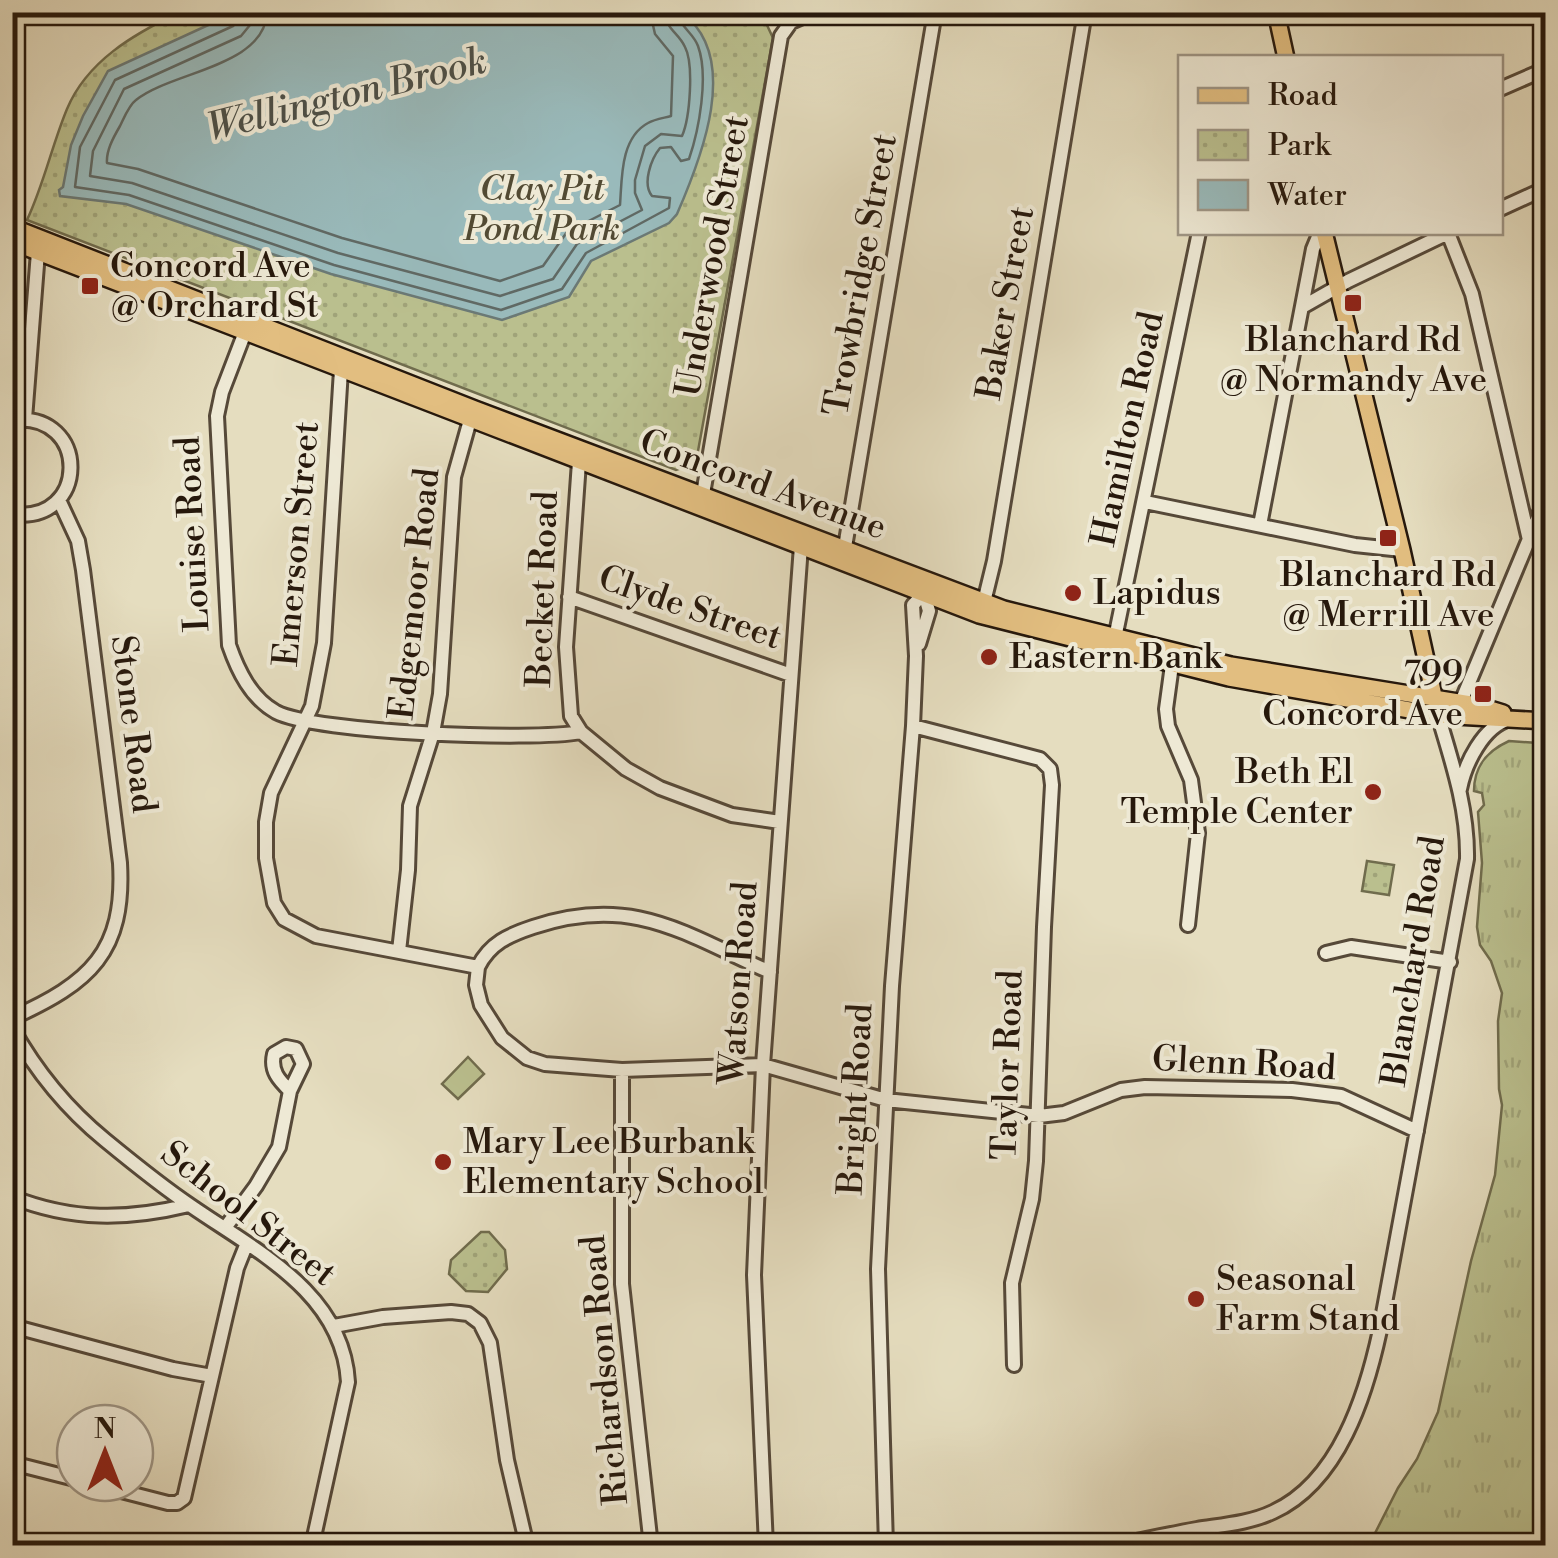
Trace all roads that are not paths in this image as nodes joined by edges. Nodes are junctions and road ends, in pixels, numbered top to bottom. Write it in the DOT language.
graph roads {
  1 [pos="814,12"];
  2 [pos="935,12"];
  3 [pos="1085,12"];
  4 [pos="1276,12"];
  5 [pos="1285,55"];
  6 [pos="1546,69"];
  7 [pos="1503,89"];
  8 [pos="1546,188"];
  9 [pos="1503,208"];
  10 [pos="12,227"];
  11 [pos="1198,235"];
  12 [pos="1321,235"];
  13 [pos="1323,235"];
  14 [pos="1445,235"];
  15 [pos="1450,235"];
  16 [pos="12,242"];
  17 [pos="38,252"];
  18 [pos="1337,286"];
  19 [pos="1304,306"];
  20 [pos="247,326"];
  21 [pos="341,363"];
  22 [pos="473,414"];
  23 [pos="19,419"];
  24 [pos="579,455"];
  25 [pos="1546,498"];
  26 [pos="59,500"];
  27 [pos="700,500"];
  28 [pos="1144,502"];
  29 [pos="12,514"];
  30 [pos="1260,526"];
  31 [pos="802,539"];
  32 [pos="1528,540"];
  33 [pos="1402,550"];
  34 [pos="844,554"];
  35 [pos="925,586"];
  36 [pos="569,597"];
  37 [pos="981,608"];
  38 [pos="1115,638"];
  39 [pos="1172,665"];
  40 [pos="791,675"];
  41 [pos="1434,698"];
  42 [pos="1461,702"];
  43 [pos="1438,715"];
  44 [pos="1516,717"];
  45 [pos="1546,721"];
  46 [pos="306,722"];
  47 [pos="913,726"];
  48 [pos="433,732"];
  49 [pos="581,732"];
  50 [pos="1460,792"];
  51 [pos="780,822"];
  52 [pos="1188,925"];
  53 [pos="399,951"];
  54 [pos="1326,953"];
  55 [pos="1450,962"];
  56 [pos="478,967"];
  57 [pos="770,972"];
  58 [pos="12,1018"];
  59 [pos="12,1028"];
  60 [pos="764,1065"];
  61 [pos="622,1070"];
  62 [pos="290,1091"];
  63 [pos="886,1100"];
  64 [pos="1039,1116"];
  65 [pos="1417,1131"];
  66 [pos="12,1198"];
  67 [pos="188,1205"];
  68 [pos="225,1228"];
  69 [pos="247,1243"];
  70 [pos="12,1326"];
  71 [pos="334,1326"];
  72 [pos="1014,1366"];
  73 [pos="212,1376"];
  74 [pos="12,1463"];
  75 [pos="55,1474"];
  76 [pos="155,1500"];
  77 [pos="312,1546"];
  78 [pos="528,1546"];
  79 [pos="651,1546"];
  80 [pos="766,1546"];
  81 [pos="886,1546"];
  82 [pos="1113,1546"];
  1 -- 27 [label="street, Underwood Street"];
  2 -- 34 [label="street, Trowbridge Street"];
  3 -- 37 [label="street, Baker Street"];
  4 -- 5 [label="main road"];
  6 -- 7 [label="street"];
  8 -- 9 [label="street"];
  10 -- 20 [label="main road, Concord Avenue"];
  11 -- 28 [label="street, Hamilton Road"];
  12 -- 19 [label="street"];
  13 -- 18 [label="main road, Blanchard Road"];
  14 -- 18 [label="street"];
  15 -- 32 [label="street"];
  16 -- 17 [label="main road, Concord Avenue"];
  17 -- 20 [label="main road, Concord Avenue"];
  17 -- 23 [label="street"];
  18 -- 19 [label="street"];
  18 -- 33 [label="main road, Blanchard Road"];
  19 -- 30 [label="street"];
  20 -- 21 [label="main road, Concord Avenue"];
  20 -- 46 [label="street, Louise Road"];
  21 -- 22 [label="main road, Concord Avenue"];
  21 -- 46 [label="street, Emerson Street"];
  22 -- 24 [label="main road, Concord Avenue"];
  22 -- 48 [label="street, Edgemoor Road"];
  23 -- 26 [label="street"];
  24 -- 27 [label="main road, Concord Avenue"];
  24 -- 36 [label="street, Becket Road"];
  25 -- 32 [label="street"];
  26 -- 29 [label="street"];
  26 -- 58 [label="street, Stone Road"];
  27 -- 31 [label="main road, Concord Avenue"];
  28 -- 30 [label="street"];
  28 -- 38 [label="street, Hamilton Road"];
  30 -- 33 [label="street"];
  31 -- 34 [label="main road, Concord Avenue"];
  31 -- 40 [label="street, Watson Road"];
  32 -- 42 [label="street"];
  33 -- 41 [label="main road, Blanchard Road"];
  34 -- 35 [label="main road, Concord Avenue"];
  35 -- 37 [label="main road, Concord Avenue"];
  35 -- 47 [label="street, Bright Road"];
  36 -- 40 [label="street, Clyde Street"];
  36 -- 49 [label="street, Becket Road"];
  37 -- 38 [label="main road, Concord Avenue"];
  37 -- 39 [label="main road, Concord Avenue"];
  38 -- 41 [label="main road, Concord Avenue"];
  39 -- 43 [label="main road, Concord Avenue"];
  39 -- 52 [label="street"];
  40 -- 51 [label="street, Watson Road"];
  41 -- 42 [label="main road, Concord Avenue"];
  41 -- 43 [label="main road, Blanchard Road"];
  42 -- 44 [label="main road, Concord Avenue"];
  43 -- 44 [label="main road, Concord Avenue"];
  43 -- 50 [label="street, Blanchard Road"];
  44 -- 45 [label="main road, Concord Avenue"];
  44 -- 50 [label="street"];
  46 -- 48 [label="street, Louise Road"];
  46 -- 53 [label="street, Emerson Street"];
  47 -- 63 [label="street, Bright Road"];
  47 -- 64 [label="street, Taylor Road"];
  48 -- 49 [label="street, Louise Road"];
  48 -- 53 [label="street, Edgemoor Road"];
  49 -- 51 [label="street, Becket Road"];
  50 -- 55 [label="street, Blanchard Road"];
  51 -- 57 [label="street, Watson Road"];
  53 -- 56 [label="street"];
  54 -- 55 [label="street"];
  55 -- 65 [label="street, Blanchard Road"];
  56 -- 57 [label="street"];
  56 -- 61 [label="street, Glenn Road"];
  57 -- 60 [label="street, Watson Road"];
  59 -- 67 [label="street, School Street"];
  60 -- 61 [label="street, Glenn Road"];
  60 -- 63 [label="street, Glenn Road"];
  60 -- 80 [label="street, Watson Road"];
  61 -- 79 [label="street, Richardson Road"];
  62 -- 68 [label="street"];
  63 -- 64 [label="street, Glenn Road"];
  63 -- 81 [label="street, Bright Road"];
  64 -- 65 [label="street, Glenn Road"];
  64 -- 72 [label="street, Taylor Road"];
  65 -- 82 [label="street, Blanchard Road"];
  66 -- 67 [label="street"];
  67 -- 68 [label="street, School Street"];
  68 -- 69 [label="street, School Street"];
  69 -- 71 [label="street, School Street"];
  69 -- 73 [label="street"];
  70 -- 73 [label="street"];
  71 -- 77 [label="street, School Street"];
  71 -- 78 [label="street"];
  73 -- 76 [label="street"];
  74 -- 75 [label="street"];
}
